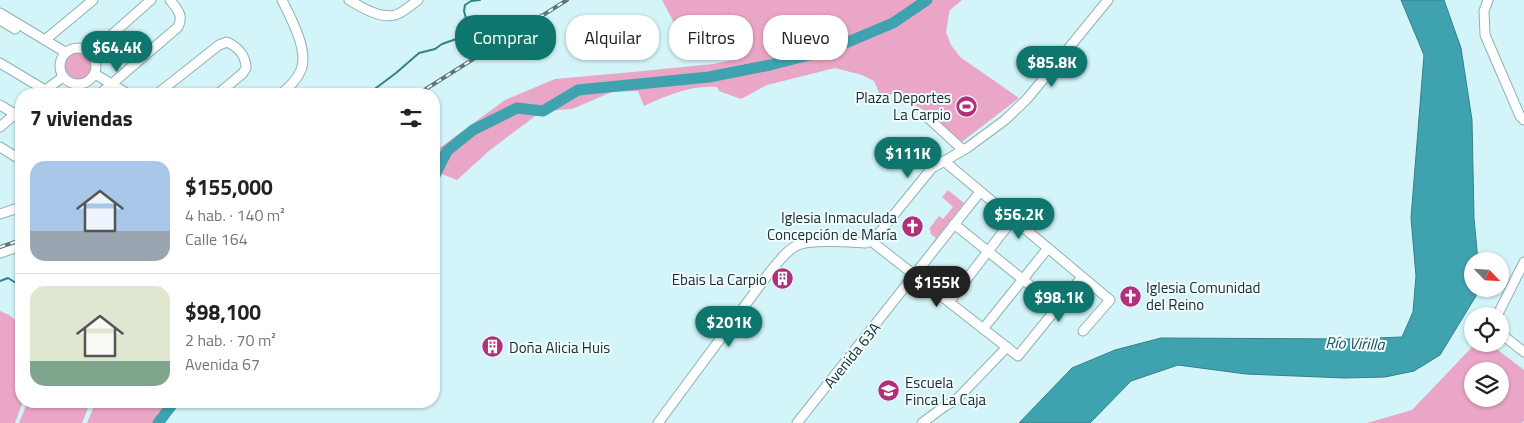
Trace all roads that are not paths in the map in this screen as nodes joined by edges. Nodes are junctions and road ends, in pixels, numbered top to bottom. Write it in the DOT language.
graph roads {
  1 [pos="93,0"];
  2 [pos="151,0"];
  3 [pos="170,0"];
  4 [pos="282,0"];
  5 [pos="349,0"];
  6 [pos="418,0"];
  7 [pos="1108,0"];
  8 [pos="1488,0"];
  9 [pos="0,13"];
  10 [pos="0,20"];
  11 [pos="45,40"];
  12 [pos="91,53"];
  13 [pos="64,54"];
  14 [pos="0,62"];
  15 [pos="95,74"];
  16 [pos="63,76"];
  17 [pos="112,84"];
  18 [pos="37,88"];
  19 [pos="48,88"];
  20 [pos="107,88"];
  21 [pos="118,88"];
  22 [pos="165,88"];
  23 [pos="225,88"];
  24 [pos="288,88"];
  25 [pos="0,105"];
  26 [pos="15,111"];
  27 [pos="15,114"];
  28 [pos="925,115"];
  29 [pos="1524,120"];
  30 [pos="0,126"];
  31 [pos="0,148"];
  32 [pos="963,150"];
  33 [pos="15,157"];
  34 [pos="944,161"];
  35 [pos="980,192"];
  36 [pos="15,209"];
  37 [pos="0,214"];
  38 [pos="1013,219"];
  39 [pos="954,224"];
  40 [pos="871,241"];
  41 [pos="15,248"];
  42 [pos="1048,248"];
  43 [pos="988,251"];
  44 [pos="0,253"];
  45 [pos="1524,262"];
  46 [pos="914,275"];
  47 [pos="1082,277"];
  48 [pos="1022,279"];
  49 [pos="949,302"];
  50 [pos="1058,307"];
  51 [pos="1501,307"];
  52 [pos="983,329"];
  53 [pos="1083,331"];
  54 [pos="1509,340"];
  55 [pos="1006,347"];
  56 [pos="1524,352"];
  57 [pos="658,423"];
  58 [pos="797,423"];
  59 [pos="922,423"];
  1 -- 11 [label="street"];
  2 -- 12 [label="street"];
  3 -- 17 [label="street"];
  4 -- 24 [label="street"];
  5 -- 6 [label="street"];
  7 -- 32 [label="street"];
  8 -- 29 [label="street"];
  9 -- 11 [label="street"];
  10 -- 13 [label="street"];
  11 -- 13 [label="street"];
  12 -- 13 [label="street"];
  12 -- 15 [label="street"];
  13 -- 16 [label="street"];
  14 -- 18 [label="street"];
  15 -- 16 [label="street"];
  15 -- 17 [label="street"];
  16 -- 19 [label="street"];
  17 -- 20 [label="street"];
  17 -- 21 [label="street"];
  22 -- 23 [label="street"];
  25 -- 26 [label="street"];
  27 -- 30 [label="street"];
  28 -- 32 [label="street"];
  31 -- 33 [label="street"];
  32 -- 34 [label="street"];
  34 -- 35 [label="street"];
  34 -- 40 [label="street"];
  35 -- 38 [label="street"];
  35 -- 39 [label="street, Avenida 63A"];
  36 -- 37 [label="street"];
  38 -- 42 [label="street"];
  38 -- 43 [label="street"];
  39 -- 43 [label="street"];
  39 -- 46 [label="street, Avenida 63A"];
  40 -- 46 [label="street"];
  40 -- 57 [label="street"];
  41 -- 44 [label="street"];
  42 -- 47 [label="street"];
  42 -- 48 [label="street"];
  43 -- 48 [label="street"];
  43 -- 49 [label="street"];
  45 -- 51 [label="street"];
  46 -- 49 [label="street"];
  46 -- 58 [label="street, Avenida 63A"];
  47 -- 50 [label="street"];
  47 -- 53 [label="street"];
  48 -- 50 [label="street"];
  48 -- 52 [label="street"];
  49 -- 52 [label="street"];
  50 -- 55 [label="street"];
  52 -- 55 [label="street"];
  54 -- 56 [label="street"];
  55 -- 59 [label="street"];
}
